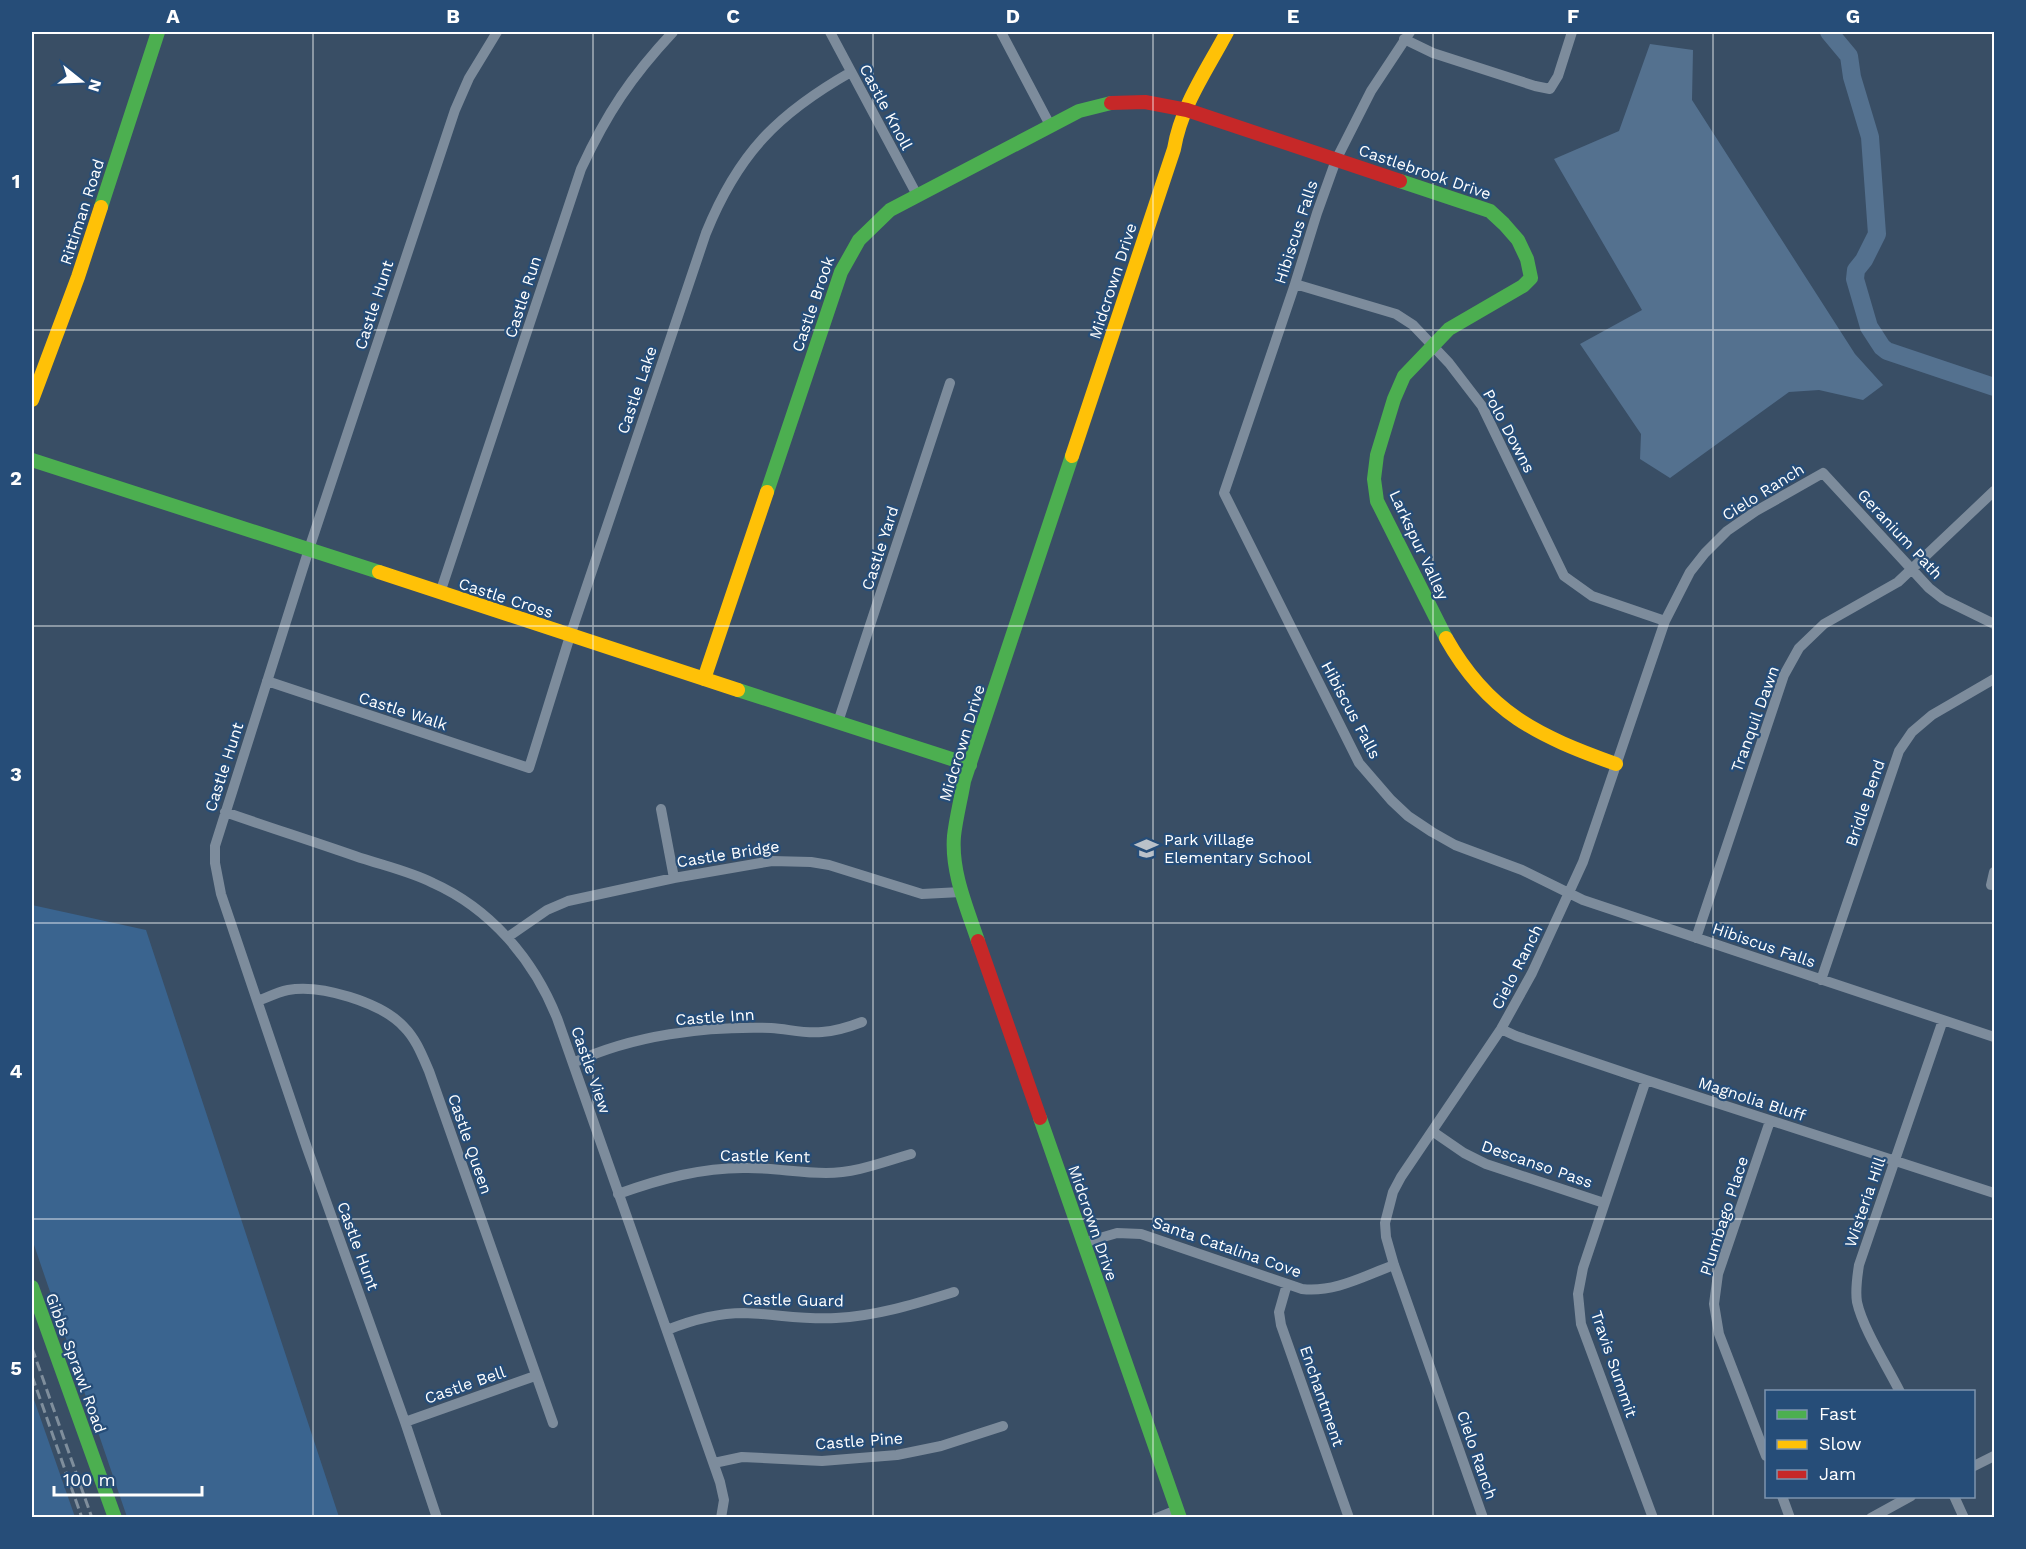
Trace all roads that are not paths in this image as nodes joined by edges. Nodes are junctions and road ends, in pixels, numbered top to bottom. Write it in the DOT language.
graph roads {
  1 [pos="158,32"];
  2 [pos="497,32"];
  3 [pos="673,32"];
  4 [pos="830,32"];
  5 [pos="1001,32"];
  6 [pos="1227,32"];
  7 [pos="1572,32"];
  8 [pos="1407,35"];
  9 [pos="851,72"];
  10 [pos="1190,111"];
  11 [pos="1050,125"];
  12 [pos="1272,138"];
  13 [pos="1336,160"];
  14 [pos="917,195"];
  15 [pos="1531,278"];
  16 [pos="1295,284"];
  17 [pos="1433,346"];
  18 [pos="950,383"];
  19 [pos="32,400"];
  20 [pos="32,460"];
  21 [pos="1823,473"];
  22 [pos="1995,492"];
  23 [pos="309,549"];
  24 [pos="1912,571"];
  25 [pos="440,593"];
  26 [pos="1665,621"];
  27 [pos="1995,624"];
  28 [pos="570,636"];
  29 [pos="704,679"];
  30 [pos="1995,679"];
  31 [pos="267,681"];
  32 [pos="838,722"];
  33 [pos="1616,764"];
  34 [pos="970,765"];
  35 [pos="529,768"];
  36 [pos="661,808"];
  37 [pos="225,812"];
  38 [pos="1995,872"];
  39 [pos="674,878"];
  40 [pos="1990,885"];
  41 [pos="961,892"];
  42 [pos="1569,894"];
  43 [pos="508,937"];
  44 [pos="1696,938"];
  45 [pos="1821,980"];
  46 [pos="258,1001"];
  47 [pos="1943,1020"];
  48 [pos="862,1022"];
  49 [pos="1501,1029"];
  50 [pos="1995,1037"];
  51 [pos="573,1063"];
  52 [pos="1646,1080"];
  53 [pos="1770,1121"];
  54 [pos="1432,1131"];
  55 [pos="911,1154"];
  56 [pos="1895,1161"];
  57 [pos="1995,1193"];
  58 [pos="618,1194"];
  59 [pos="1604,1203"];
  60 [pos="1083,1243"];
  61 [pos="1394,1265"];
  62 [pos="1287,1284"];
  63 [pos="32,1287"];
  64 [pos="954,1292"];
  65 [pos="667,1330"];
  66 [pos="535,1376"];
  67 [pos="1899,1390"];
  68 [pos="405,1422"];
  69 [pos="553,1423"];
  70 [pos="1003,1426"];
  71 [pos="1765,1451"];
  72 [pos="1995,1456"];
  73 [pos="714,1463"];
  74 [pos="1975,1466"];
  75 [pos="1782,1498"];
  76 [pos="1909,1498"];
  77 [pos="1954,1498"];
  78 [pos="1179,1514"];
  79 [pos="115,1518"];
  80 [pos="437,1518"];
  81 [pos="721,1518"];
  82 [pos="1157,1518"];
  83 [pos="1349,1518"];
  84 [pos="1483,1518"];
  85 [pos="1653,1518"];
  86 [pos="1790,1518"];
  87 [pos="1871,1518"];
  88 [pos="1964,1518"];
  1 -- 19 [label="street, Rittiman Road"];
  2 -- 23 [label="street, Castle Hunt"];
  3 -- 25 [label="street, Castle Run"];
  4 -- 9 [label="street, Castle Knoll"];
  5 -- 11 [label="street"];
  6 -- 10 [label="street, Midcrown Drive"];
  7 -- 8 [label="street"];
  8 -- 13 [label="street, Hibiscus Falls"];
  9 -- 14 [label="street, Castle Knoll"];
  9 -- 28 [label="street, Castle Lake"];
  10 -- 11 [label="street, Castle Brook"];
  10 -- 12 [label="street, Castle Brook"];
  10 -- 34 [label="street, Midcrown Drive"];
  11 -- 14 [label="street, Castle Brook"];
  12 -- 13 [label="street, Castlebrook Drive"];
  13 -- 15 [label="street, Castlebrook Drive"];
  13 -- 16 [label="street, Hibiscus Falls"];
  14 -- 29 [label="street, Castle Brook"];
  15 -- 17 [label="street, Larkspur Valley"];
  16 -- 17 [label="street, Polo Downs"];
  16 -- 42 [label="street, Hibiscus Falls"];
  17 -- 26 [label="street, Polo Downs"];
  17 -- 33 [label="street, Larkspur Valley"];
  18 -- 32 [label="street, Castle Yard"];
  20 -- 23 [label="street, Castle Cross"];
  21 -- 24 [label="street, Geranium Path"];
  21 -- 26 [label="street, Cielo Ranch"];
  22 -- 24 [label="street, Tranquil Dawn"];
  23 -- 25 [label="street, Castle Cross"];
  23 -- 31 [label="street, Castle Hunt"];
  24 -- 27 [label="street, Geranium Path"];
  24 -- 44 [label="street, Tranquil Dawn"];
  25 -- 28 [label="street, Castle Cross"];
  26 -- 33 [label="street, Cielo Ranch"];
  28 -- 29 [label="street, Castle Cross"];
  28 -- 35 [label="street, Castle Lake"];
  29 -- 32 [label="street, Castle Cross"];
  30 -- 45 [label="street, Bridle Bend"];
  31 -- 35 [label="street, Castle Walk"];
  31 -- 37 [label="street, Castle Hunt"];
  32 -- 34 [label="street, Castle Cross"];
  33 -- 42 [label="street, Cielo Ranch"];
  34 -- 41 [label="street, Midcrown Drive"];
  36 -- 39 [label="street"];
  37 -- 43 [label="street, Castle View"];
  37 -- 46 [label="street, Castle Hunt"];
  38 -- 40 [label="street"];
  39 -- 41 [label="street, Castle Bridge"];
  39 -- 43 [label="street, Castle Bridge"];
  41 -- 60 [label="street, Midcrown Drive"];
  42 -- 44 [label="street, Hibiscus Falls"];
  42 -- 49 [label="street, Cielo Ranch"];
  43 -- 51 [label="street, Castle View"];
  44 -- 45 [label="street, Hibiscus Falls"];
  45 -- 47 [label="street, Hibiscus Falls"];
  46 -- 66 [label="street, Castle Queen"];
  46 -- 68 [label="street, Castle Hunt"];
  47 -- 50 [label="street, Hibiscus Falls"];
  47 -- 56 [label="street, Wisteria Hill"];
  48 -- 51 [label="street, Castle Inn"];
  49 -- 52 [label="street, Magnolia Bluff"];
  49 -- 54 [label="street, Cielo Ranch"];
  51 -- 58 [label="street, Castle View"];
  52 -- 53 [label="street, Magnolia Bluff"];
  52 -- 59 [label="street, Travis Summit"];
  53 -- 56 [label="street, Magnolia Bluff"];
  53 -- 71 [label="street, Plumbago Place"];
  54 -- 59 [label="street, Descanso Pass"];
  54 -- 61 [label="street, Cielo Ranch"];
  55 -- 58 [label="street, Castle Kent"];
  56 -- 57 [label="street, Magnolia Bluff"];
  56 -- 67 [label="street, Wisteria Hill"];
  58 -- 65 [label="street, Castle View"];
  59 -- 85 [label="street, Travis Summit"];
  60 -- 62 [label="street, Santa Catalina Cove"];
  60 -- 78 [label="street, Midcrown Drive"];
  61 -- 62 [label="street, Santa Catalina Cove"];
  61 -- 84 [label="street, Cielo Ranch"];
  62 -- 83 [label="street, Enchantment"];
  63 -- 79 [label="street, Gibbs Sprawl Road"];
  64 -- 65 [label="street, Castle Guard"];
  65 -- 73 [label="street, Castle View"];
  66 -- 68 [label="street, Castle Bell"];
  66 -- 69 [label="street, Castle Queen"];
  68 -- 80 [label="street, Castle Hunt"];
  70 -- 73 [label="street, Castle Pine"];
  72 -- 74 [label="street"];
  73 -- 81 [label="street, Castle View"];
  75 -- 86 [label="street"];
  76 -- 87 [label="street"];
  77 -- 88 [label="street"];
  78 -- 82 [label="street"];
}
